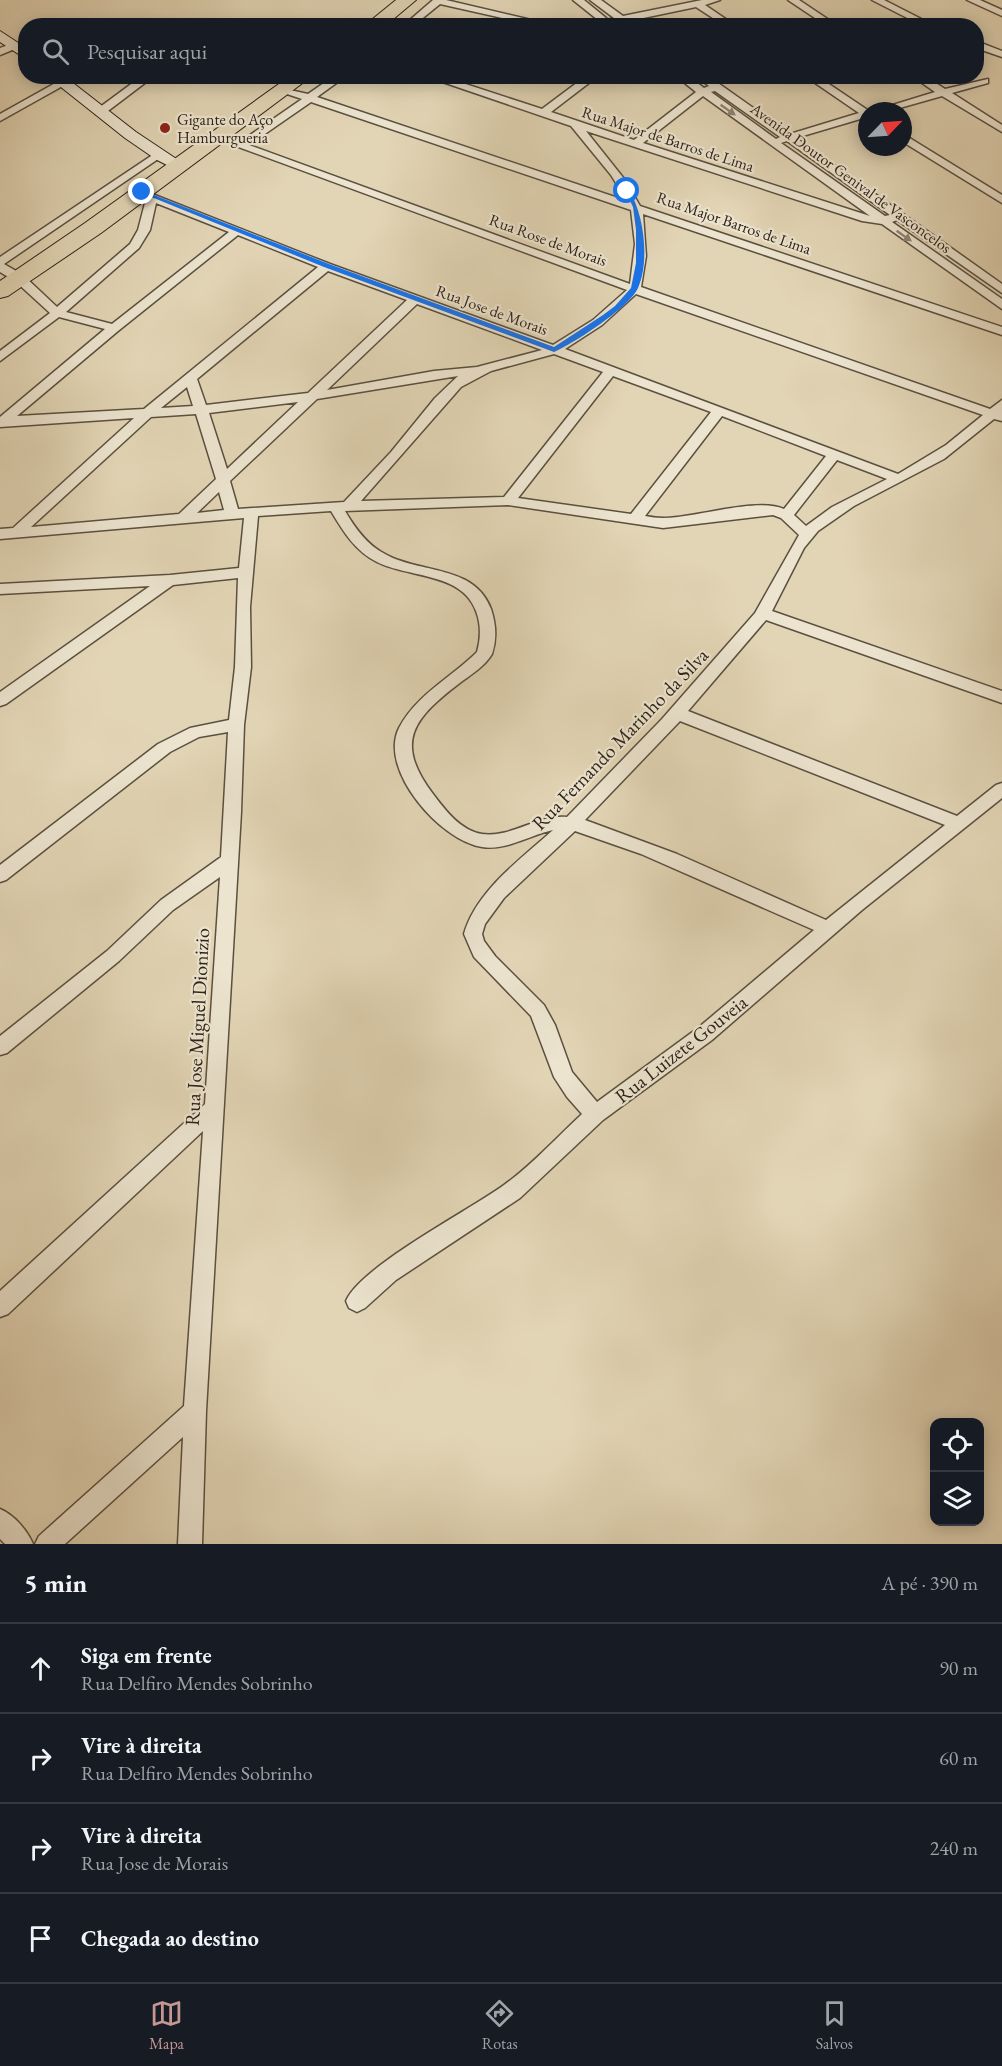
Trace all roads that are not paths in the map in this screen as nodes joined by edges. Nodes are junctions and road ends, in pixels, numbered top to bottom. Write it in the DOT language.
graph roads {
  1 [pos="407,0"];
  2 [pos="438,0"];
  3 [pos="578,0"];
  4 [pos="595,0"];
  5 [pos="685,0"];
  6 [pos="715,0"];
  7 [pos="793,0"];
  8 [pos="878,0"];
  9 [pos="972,0"];
  10 [pos="698,4"];
  11 [pos="677,8"];
  12 [pos="1002,13"];
  13 [pos="383,18"];
  14 [pos="417,18"];
  15 [pos="518,18"];
  16 [pos="601,18"];
  17 [pos="620,18"];
  18 [pos="626,18"];
  19 [pos="720,18"];
  20 [pos="821,18"];
  21 [pos="915,18"];
  22 [pos="0,35"];
  23 [pos="984,47"];
  24 [pos="18,48"];
  25 [pos="18,50"];
  26 [pos="0,52"];
  27 [pos="1002,54"];
  28 [pos="53,84"];
  29 [pos="64,84"];
  30 [pos="137,84"];
  31 [pos="293,84"];
  32 [pos="329,84"];
  33 [pos="454,84"];
  34 [pos="582,84"];
  35 [pos="692,84"];
  36 [pos="713,84"];
  37 [pos="822,84"];
  38 [pos="930,84"];
  39 [pos="973,84"];
  40 [pos="717,87"];
  41 [pos="285,90"];
  42 [pos="702,92"];
  43 [pos="943,92"];
  44 [pos="311,98"];
  45 [pos="909,102"];
  46 [pos="858,108"];
  47 [pos="100,112"];
  48 [pos="542,114"];
  49 [pos="858,117"];
  50 [pos="0,118"];
  51 [pos="576,125"];
  52 [pos="1002,129"];
  53 [pos="219,138"];
  54 [pos="786,138"];
  55 [pos="773,142"];
  56 [pos="912,143"];
  57 [pos="635,144"];
  58 [pos="241,146"];
  59 [pos="157,155"];
  60 [pos="179,166"];
  61 [pos="147,195"];
  62 [pos="1002,200"];
  63 [pos="636,207"];
  64 [pos="898,216"];
  65 [pos="882,221"];
  66 [pos="238,230"];
  67 [pos="0,262"];
  68 [pos="326,266"];
  69 [pos="0,267"];
  70 [pos="19,278"];
  71 [pos="634,289"];
  72 [pos="1002,289"];
  73 [pos="0,291"];
  74 [pos="415,299"];
  75 [pos="1002,305"];
  76 [pos="57,313"];
  77 [pos="114,328"];
  78 [pos="1002,331"];
  79 [pos="554,350"];
  80 [pos="0,357"];
  81 [pos="480,370"];
  82 [pos="610,371"];
  83 [pos="190,378"];
  84 [pos="310,397"];
  85 [pos="200,410"];
  86 [pos="719,410"];
  87 [pos="999,412"];
  88 [pos="147,413"];
  89 [pos="1,422"];
  90 [pos="834,455"];
  91 [pos="899,479"];
  92 [pos="223,480"];
  93 [pos="508,501"];
  94 [pos="342,505"];
  95 [pos="251,513"];
  96 [pos="232,515"];
  97 [pos="786,515"];
  98 [pos="182,519"];
  99 [pos="635,519"];
  100 [pos="18,532"];
  101 [pos="807,535"];
  102 [pos="0,536"];
  103 [pos="247,572"];
  104 [pos="170,580"];
  105 [pos="0,589"];
  106 [pos="762,614"];
  107 [pos="1002,697"];
  108 [pos="0,700"];
  109 [pos="679,714"];
  110 [pos="236,725"];
  111 [pos="1002,789"];
  112 [pos="958,823"];
  113 [pos="571,824"];
  114 [pos="229,861"];
  115 [pos="0,875"];
  116 [pos="829,929"];
  117 [pos="0,1047"];
  118 [pos="215,1107"];
  119 [pos="596,1114"];
  120 [pos="357,1301"];
  121 [pos="0,1306"];
  122 [pos="195,1411"];
  123 [pos="0,1521"];
  124 [pos="21,1544"];
  125 [pos="47,1544"];
  126 [pos="190,1544"];
  1 -- 13 [label="highway"];
  2 -- 14 [label="street"];
  2 -- 15 [label="street"];
  3 -- 16 [label="street"];
  4 -- 17 [label="street"];
  5 -- 11 [label="street"];
  6 -- 10 [label="street"];
  7 -- 20 [label="street"];
  8 -- 21 [label="street"];
  9 -- 12 [label="street"];
  10 -- 11 [label="street"];
  10 -- 19 [label="street"];
  11 -- 18 [label="street"];
  22 -- 24 [label="street"];
  23 -- 27 [label="street"];
  25 -- 26 [label="street"];
  28 -- 50 [label="street"];
  29 -- 47 [label="street"];
  30 -- 47 [label="street"];
  31 -- 41 [label="highway"];
  32 -- 44 [label="street"];
  33 -- 48 [label="street, Rua Major de Barros de Lima"];
  34 -- 48 [label="street"];
  35 -- 42 [label="street, Avenida Doutor Genival de Vasconcelos"];
  36 -- 40 [label="street, Avenida Doutor Genival de Vasconcelos"];
  37 -- 46 [label="street"];
  38 -- 43 [label="street"];
  39 -- 43 [label="street"];
  40 -- 42 [label="street"];
  40 -- 54 [label="street, Avenida Doutor Genival de Vasconcelos"];
  41 -- 44 [label="street, Rua Major Barros de Lima"];
  41 -- 53 [label="highway"];
  42 -- 55 [label="street, Avenida Doutor Genival de Vasconcelos, one-way"];
  42 -- 57 [label="street"];
  43 -- 45 [label="street"];
  43 -- 52 [label="street"];
  44 -- 58 [label="street"];
  44 -- 63 [label="street, Rua Major Barros de Lima"];
  47 -- 59 [label="street"];
  48 -- 51 [label="street, Rua Major de Barros de Lima"];
  49 -- 54 [label="street"];
  51 -- 57 [label="street, Rua Major de Barros de Lima"];
  51 -- 63 [label="street"];
  53 -- 58 [label="street, Rua Rose de Morais"];
  53 -- 60 [label="highway"];
  54 -- 55 [label="street"];
  54 -- 64 [label="street, Avenida Doutor Genival de Vasconcelos"];
  55 -- 65 [label="street, Avenida Doutor Genival de Vasconcelos"];
  56 -- 62 [label="street"];
  57 -- 65 [label="street, Rua Major de Barros de Lima"];
  58 -- 71 [label="street, Rua Rose de Morais"];
  59 -- 60 [label="street"];
  59 -- 67 [label="street"];
  60 -- 61 [label="highway"];
  61 -- 66 [label="street, Rua Jose de Morais"];
  61 -- 70 [label="highway"];
  61 -- 76 [label="street"];
  63 -- 71 [label="street"];
  63 -- 78 [label="street, Rua Major Barros de Lima"];
  64 -- 65 [label="street, Rua Major de Barros de Lima"];
  64 -- 72 [label="street, Avenida Doutor Genival de Vasconcelos"];
  65 -- 75 [label="street, Avenida Doutor Genival de Vasconcelos, one-way"];
  66 -- 68 [label="street, Rua Jose de Morais"];
  66 -- 77 [label="street"];
  68 -- 74 [label="street, Rua Jose de Morais"];
  68 -- 83 [label="street"];
  69 -- 70 [label="street"];
  70 -- 73 [label="highway"];
  70 -- 76 [label="street"];
  71 -- 79 [label="street"];
  71 -- 87 [label="street, Rua Rose de Morais"];
  74 -- 79 [label="street, Rua Jose de Morais"];
  74 -- 84 [label="street"];
  76 -- 77 [label="street"];
  76 -- 80 [label="street"];
  77 -- 89 [label="street"];
  79 -- 81 [label="street"];
  79 -- 82 [label="street, Rua Jose de Morais"];
  81 -- 84 [label="street"];
  81 -- 94 [label="street"];
  82 -- 86 [label="street, Rua Jose de Morais"];
  82 -- 93 [label="street"];
  83 -- 85 [label="street"];
  83 -- 88 [label="street"];
  84 -- 85 [label="street"];
  84 -- 92 [label="street"];
  85 -- 88 [label="street"];
  85 -- 92 [label="street"];
  86 -- 90 [label="street, Rua Jose de Morais"];
  86 -- 99 [label="street"];
  87 -- 91 [label="street, Rua Fernando Marinho da Silva"];
  88 -- 89 [label="street"];
  88 -- 100 [label="street"];
  90 -- 91 [label="street, Rua Jose de Morais"];
  90 -- 97 [label="street"];
  91 -- 101 [label="street, Rua Fernando Marinho da Silva"];
  92 -- 96 [label="street"];
  92 -- 98 [label="street"];
  93 -- 94 [label="street"];
  93 -- 99 [label="street"];
  94 -- 95 [label="street"];
  94 -- 113 [label="street"];
  95 -- 96 [label="street"];
  95 -- 103 [label="street, Rua Jose Miguel Dionizio"];
  96 -- 98 [label="street"];
  97 -- 99 [label="street"];
  97 -- 101 [label="street"];
  98 -- 100 [label="street"];
  100 -- 102 [label="street"];
  101 -- 106 [label="street, Rua Fernando Marinho da Silva"];
  103 -- 104 [label="street"];
  103 -- 110 [label="street, Rua Jose Miguel Dionizio"];
  104 -- 105 [label="street"];
  104 -- 108 [label="street"];
  106 -- 107 [label="street"];
  106 -- 109 [label="street, Rua Fernando Marinho da Silva"];
  109 -- 112 [label="street"];
  109 -- 113 [label="street, Rua Fernando Marinho da Silva"];
  110 -- 114 [label="street, Rua Jose Miguel Dionizio"];
  110 -- 115 [label="street"];
  111 -- 112 [label="street, Rua Luizete Gouveia"];
  112 -- 116 [label="street, Rua Luizete Gouveia"];
  113 -- 116 [label="street"];
  113 -- 119 [label="street, Rua Fernando Marinho da Silva"];
  114 -- 117 [label="street"];
  114 -- 118 [label="street, Rua Jose Miguel Dionizio"];
  116 -- 119 [label="street, Rua Luizete Gouveia"];
  118 -- 121 [label="street"];
  118 -- 122 [label="street, Rua Jose Miguel Dionizio"];
  119 -- 120 [label="street, Rua Luizete Gouveia"];
  122 -- 125 [label="street"];
  122 -- 126 [label="street, Rua Jose Miguel Dionizio"];
  123 -- 124 [label="street"];
}
